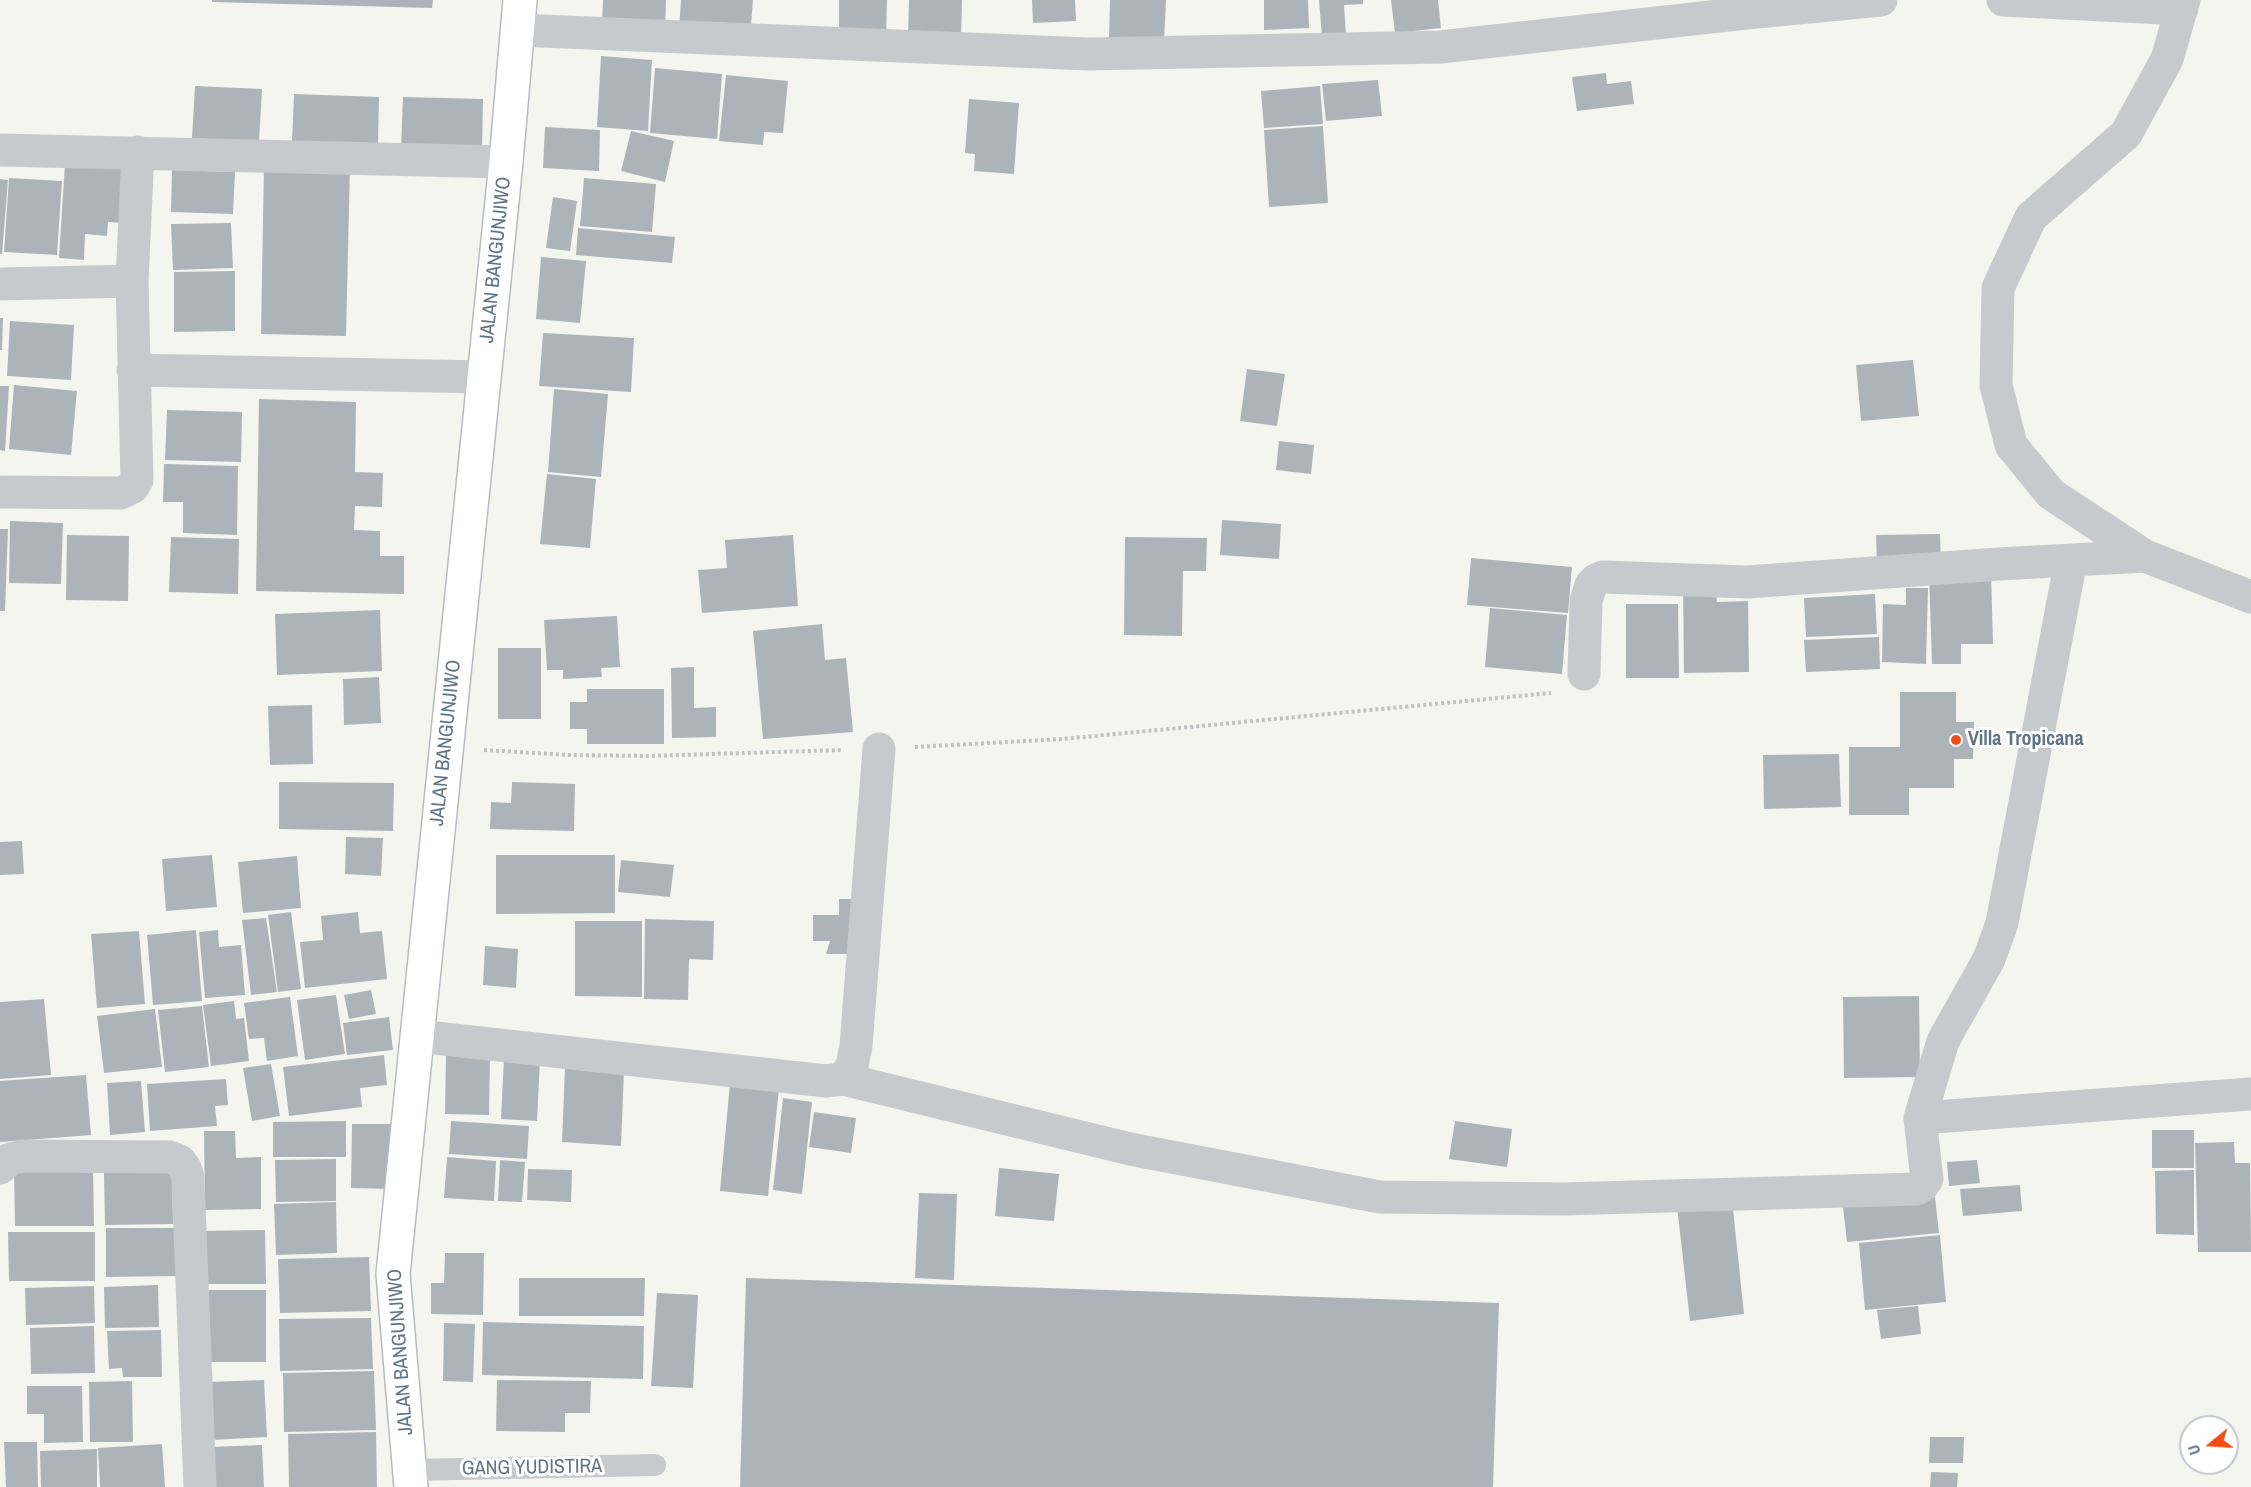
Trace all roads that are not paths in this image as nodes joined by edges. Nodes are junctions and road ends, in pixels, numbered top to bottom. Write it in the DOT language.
graph roads {
  1 [pos="1881,0"];
  2 [pos="2003,0"];
  3 [pos="2183,5"];
  4 [pos="519,15"];
  5 [pos="0,150"];
  6 [pos="138,152"];
  7 [pos="506,162"];
  8 [pos="132,281"];
  9 [pos="0,284"];
  10 [pos="133,370"];
  11 [pos="483,377"];
  12 [pos="0,492"];
  13 [pos="2145,556"];
  14 [pos="2071,560"];
  15 [pos="2251,597"];
  16 [pos="1584,674"];
  17 [pos="879,749"];
  18 [pos="417,1036"];
  19 [pos="843,1079"];
  20 [pos="2251,1094"];
  21 [pos="1920,1118"];
  22 [pos="0,1168"];
  23 [pos="655,1465"];
  24 [pos="411,1479"];
  25 [pos="200,1487"];
  1 -- 4 [label="street"];
  2 -- 3 [label="street"];
  3 -- 13 [label="street"];
  4 -- 7 [label="main road, JALAN BANGUNJIWO"];
  5 -- 6 [label="street"];
  6 -- 7 [label="street"];
  6 -- 8 [label="street"];
  7 -- 11 [label="main road, JALAN BANGUNJIWO"];
  8 -- 9 [label="street"];
  8 -- 10 [label="street"];
  10 -- 11 [label="street"];
  10 -- 12 [label="street"];
  11 -- 18 [label="main road, JALAN BANGUNJIWO"];
  13 -- 14 [label="street"];
  13 -- 15 [label="street"];
  14 -- 16 [label="street"];
  14 -- 21 [label="street"];
  17 -- 19 [label="street"];
  18 -- 19 [label="street"];
  18 -- 24 [label="main road, JALAN BANGUNJIWO"];
  19 -- 21 [label="street"];
  20 -- 21 [label="street"];
  22 -- 25 [label="street"];
  23 -- 24 [label="lane, GANG YUDISTIRA"];
}
